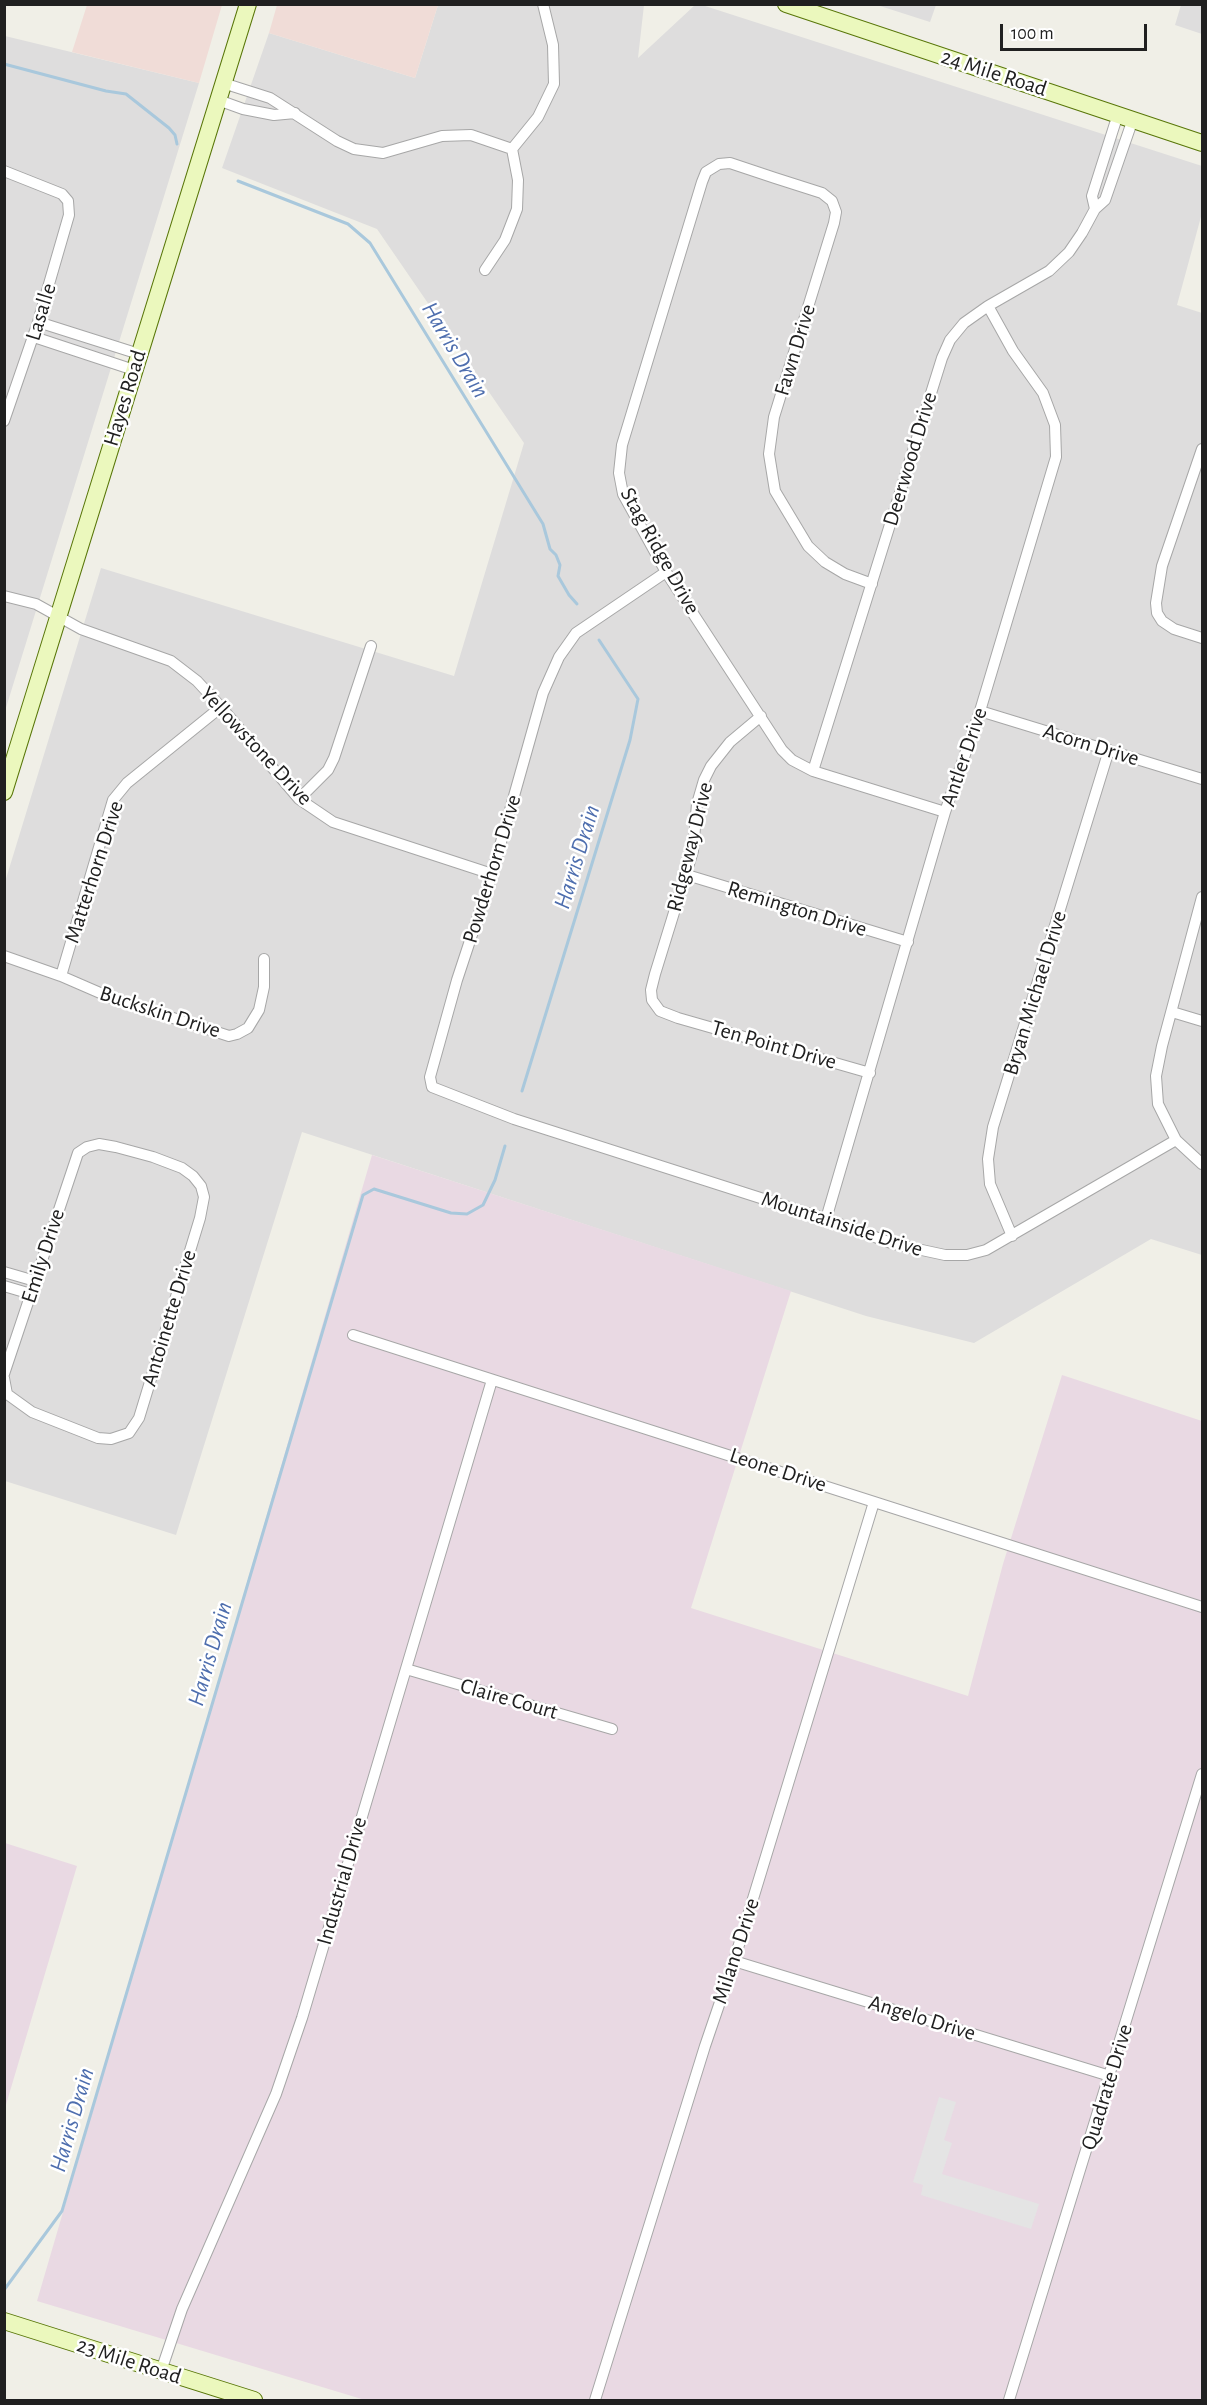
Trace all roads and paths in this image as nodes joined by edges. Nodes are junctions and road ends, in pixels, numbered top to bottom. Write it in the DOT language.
graph roads {
  1 [pos="248,4"];
  2 [pos="543,4"];
  3 [pos="788,5"];
  4 [pos="223,83"];
  5 [pos="218,100"];
  6 [pos="296,113"];
  7 [pos="1126,117"];
  8 [pos="1203,143"];
  9 [pos="512,149"];
  10 [pos="712,167"];
  11 [pos="4,171"];
  12 [pos="485,270"];
  13 [pos="988,306"];
  14 [pos="38,322"];
  15 [pos="34,336"];
  16 [pos="136,362"];
  17 [pos="4,422"];
  18 [pos="1203,448"];
  19 [pos="666,572"];
  20 [pos="872,584"];
  21 [pos="4,596"];
  22 [pos="59,617"];
  23 [pos="1203,639"];
  24 [pos="371,646"];
  25 [pos="221,707"];
  26 [pos="980,711"];
  27 [pos="761,716"];
  28 [pos="1109,750"];
  29 [pos="813,771"];
  30 [pos="1203,779"];
  31 [pos="4,792"];
  32 [pos="299,799"];
  33 [pos="945,813"];
  34 [pos="492,874"];
  35 [pos="687,875"];
  36 [pos="1203,897"];
  37 [pos="908,942"];
  38 [pos="4,956"];
  39 [pos="264,959"];
  40 [pos="61,976"];
  41 [pos="1172,1012"];
  42 [pos="678,1018"];
  43 [pos="1203,1021"];
  44 [pos="870,1072"];
  45 [pos="559,1133"];
  46 [pos="1176,1140"];
  47 [pos="1203,1164"];
  48 [pos="200,1218"];
  49 [pos="826,1219"];
  50 [pos="1012,1236"];
  51 [pos="4,1272"];
  52 [pos="35,1281"];
  53 [pos="4,1286"];
  54 [pos="31,1294"];
  55 [pos="353,1335"];
  56 [pos="4,1376"];
  57 [pos="492,1380"];
  58 [pos="874,1502"];
  59 [pos="1203,1607"];
  60 [pos="406,1669"];
  61 [pos="612,1729"];
  62 [pos="1203,1774"];
  63 [pos="734,1961"];
  64 [pos="1110,2076"];
  65 [pos="4,2320"];
  66 [pos="161,2371"];
  67 [pos="254,2400"];
  68 [pos="595,2400"];
  69 [pos="1010,2400"];
  1 -- 4 [label="street, Hayes Road"];
  2 -- 9 [label="street"];
  3 -- 7 [label="street, 24 Mile Road"];
  4 -- 5 [label="street, Hayes Road"];
  4 -- 6 [label="street"];
  5 -- 6 [label="street"];
  5 -- 16 [label="street, Hayes Road"];
  6 -- 9 [label="street"];
  7 -- 8 [label="street, 24 Mile Road"];
  7 -- 13 [label="street, Deerwood Drive"];
  9 -- 12 [label="street"];
  10 -- 19 [label="street, Stag Ridge Drive"];
  10 -- 20 [label="street, Fawn Drive"];
  11 -- 14 [label="street, Lasalle"];
  13 -- 20 [label="street, Deerwood Drive"];
  13 -- 26 [label="street, Antler Drive"];
  14 -- 15 [label="street, Lasalle"];
  14 -- 16 [label="street"];
  15 -- 16 [label="street"];
  15 -- 17 [label="street, Lasalle"];
  16 -- 22 [label="street, Hayes Road"];
  18 -- 23 [label="street"];
  19 -- 27 [label="street, Stag Ridge Drive"];
  19 -- 34 [label="street, Powderhorn Drive"];
  20 -- 29 [label="street, Deerwood Drive"];
  21 -- 22 [label="street, Yellowstone Drive"];
  22 -- 25 [label="street, Yellowstone Drive"];
  22 -- 31 [label="street, Hayes Road"];
  24 -- 32 [label="street"];
  25 -- 32 [label="street, Yellowstone Drive"];
  25 -- 40 [label="street, Matterhorn Drive"];
  26 -- 28 [label="street, Acorn Drive"];
  26 -- 33 [label="street, Antler Drive"];
  27 -- 29 [label="street, Stag Ridge Drive"];
  27 -- 35 [label="street, Ridgeway Drive"];
  28 -- 30 [label="street, Acorn Drive"];
  28 -- 50 [label="street, Bryan Michael Drive"];
  29 -- 33 [label="street, Stag Ridge Drive"];
  32 -- 34 [label="street, Yellowstone Drive"];
  33 -- 37 [label="street, Antler Drive"];
  34 -- 45 [label="street, Powderhorn Drive"];
  35 -- 37 [label="street, Remington Drive"];
  35 -- 42 [label="street, Ridgeway Drive"];
  36 -- 41 [label="street"];
  37 -- 44 [label="street, Antler Drive"];
  38 -- 40 [label="street, Buckskin Drive"];
  39 -- 40 [label="street, Buckskin Drive"];
  41 -- 43 [label="street"];
  41 -- 46 [label="street"];
  42 -- 44 [label="street, Ten Point Drive"];
  44 -- 49 [label="street, Antler Drive"];
  45 -- 49 [label="street, Mountainside Drive"];
  46 -- 47 [label="street"];
  46 -- 50 [label="street, Mountainside Drive"];
  48 -- 52 [label="street, Emily Drive"];
  48 -- 56 [label="street, Antoinette Drive"];
  49 -- 50 [label="street, Mountainside Drive"];
  51 -- 52 [label="street"];
  52 -- 54 [label="street, Emily Drive"];
  53 -- 54 [label="street"];
  54 -- 56 [label="street, Emily Drive"];
  55 -- 57 [label="street, Leone Drive"];
  57 -- 58 [label="street, Leone Drive"];
  57 -- 60 [label="street, Industrial Drive"];
  58 -- 59 [label="street, Leone Drive"];
  58 -- 63 [label="street, Milano Drive"];
  60 -- 61 [label="street, Claire Court"];
  60 -- 66 [label="street, Industrial Drive"];
  62 -- 64 [label="street, Quadrate Drive"];
  63 -- 64 [label="street, Angelo Drive"];
  63 -- 68 [label="street, Milano Drive"];
  64 -- 69 [label="street, Quadrate Drive"];
  65 -- 66 [label="street, 23 Mile Road"];
  66 -- 67 [label="street, 23 Mile Road"];
}
